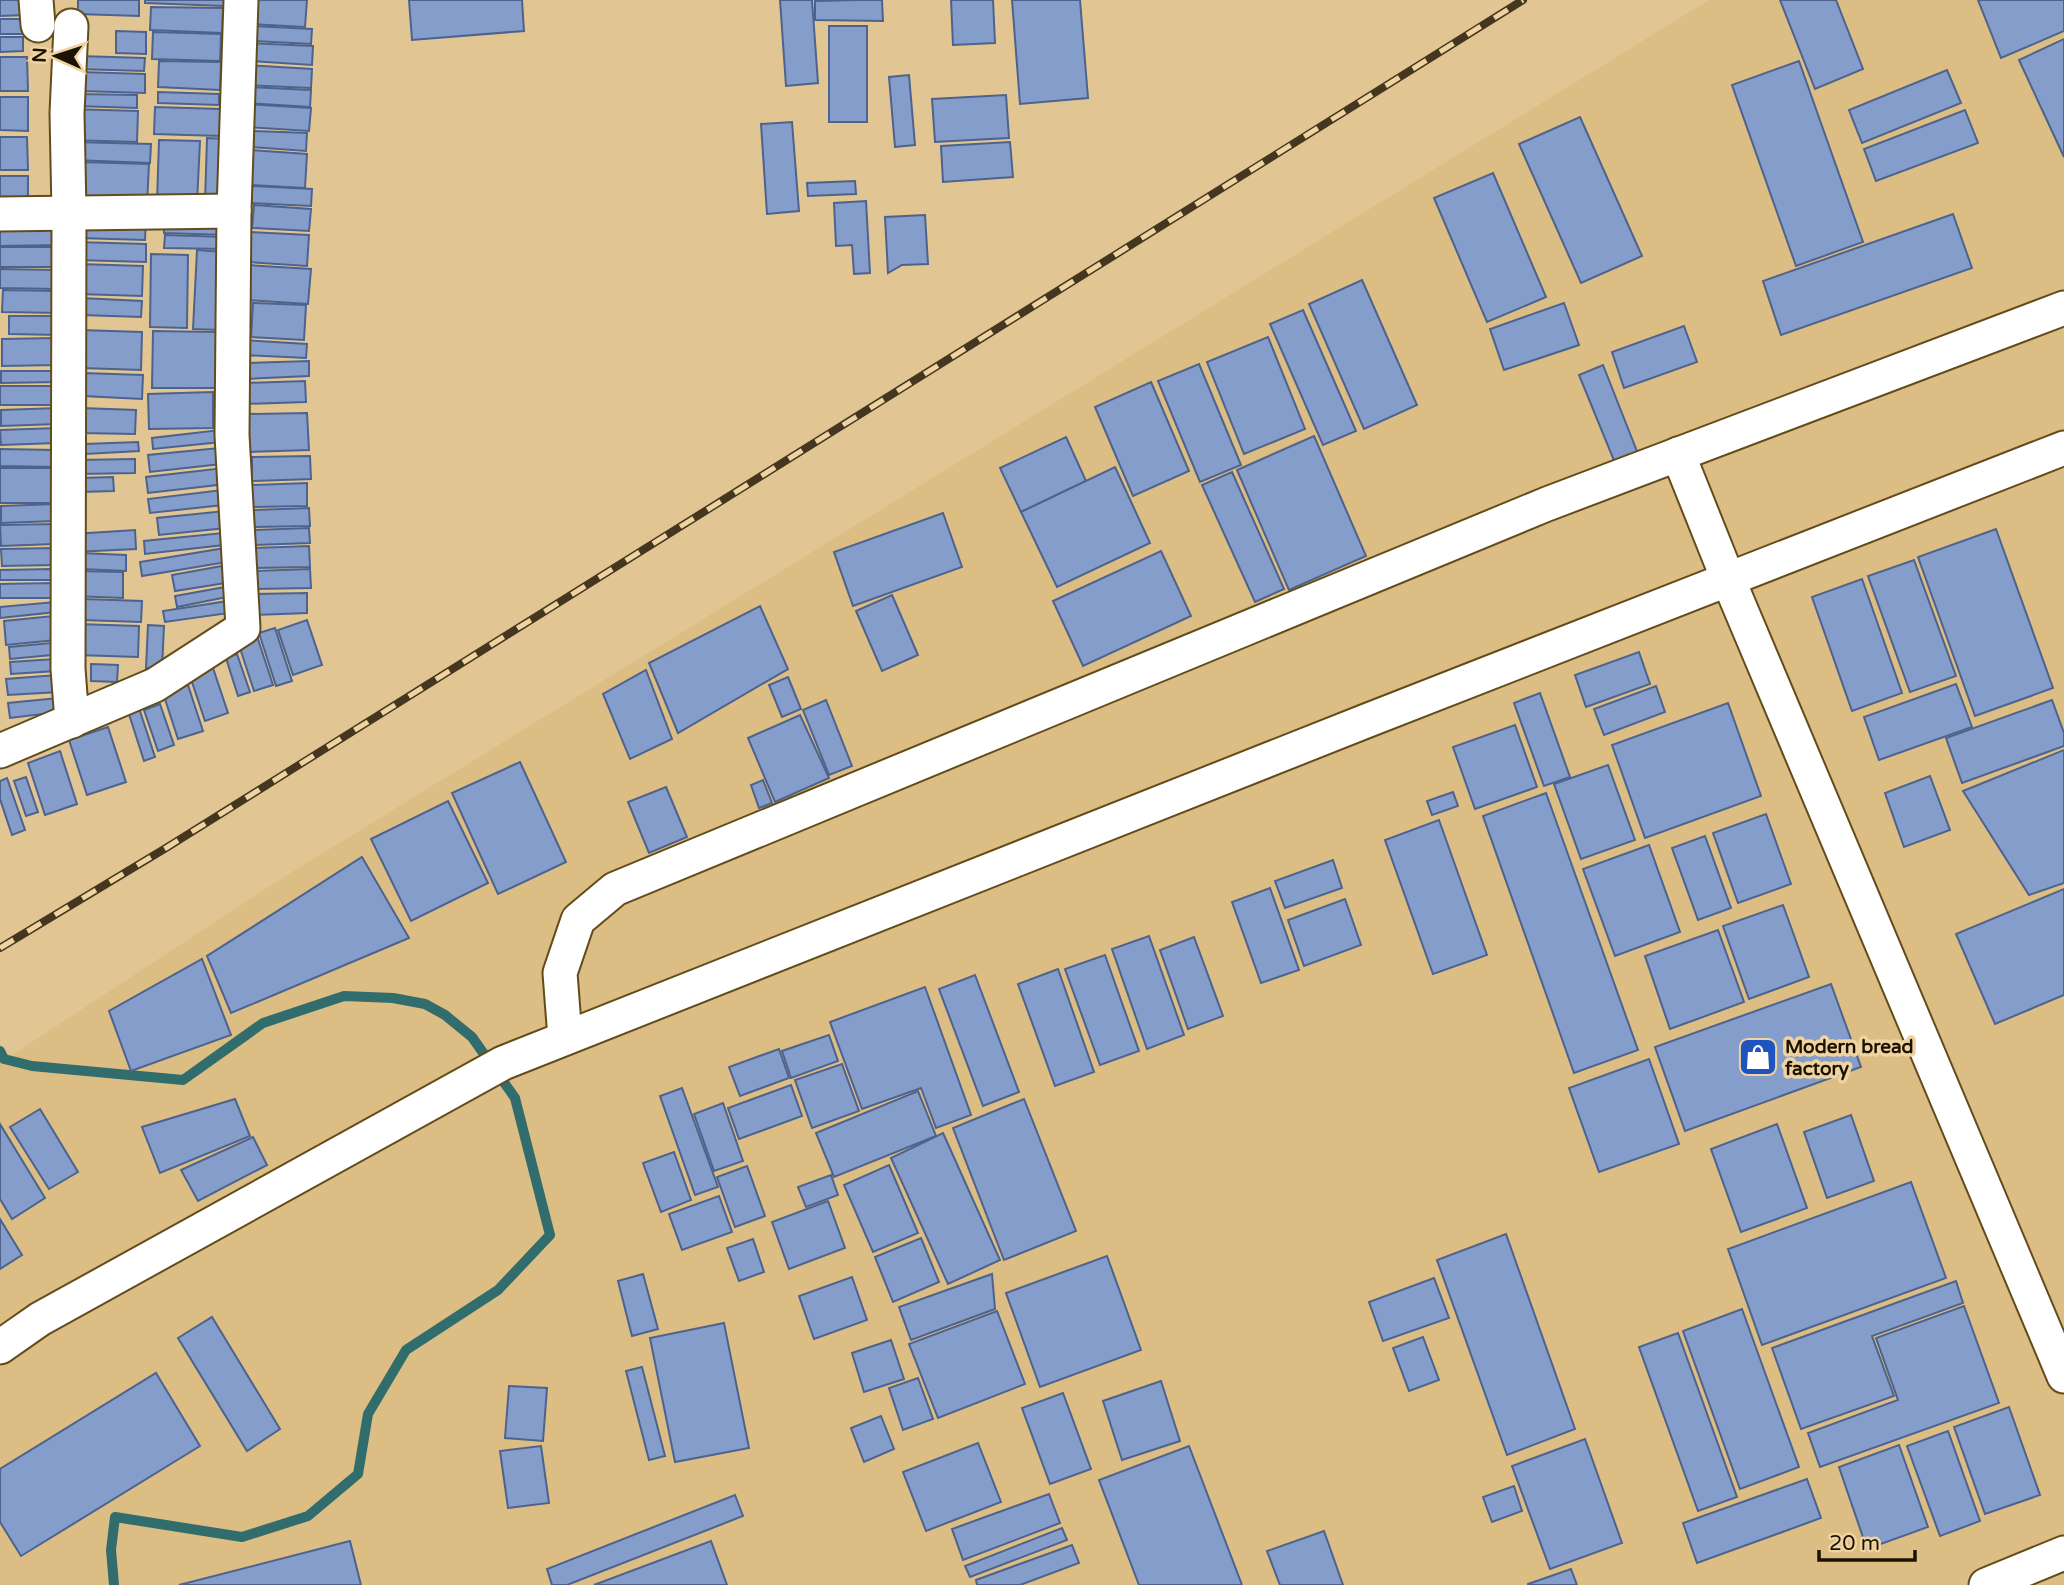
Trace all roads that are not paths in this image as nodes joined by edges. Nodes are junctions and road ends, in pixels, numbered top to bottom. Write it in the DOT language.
graph roads {
  1 [pos="241,0"];
  2 [pos="71,26"];
  3 [pos="234,211"];
  4 [pos="69,212"];
  5 [pos="0,214"];
  6 [pos="2064,308"];
  7 [pos="2064,448"];
  8 [pos="1678,454"];
  9 [pos="1728,579"];
  10 [pos="72,721"];
  11 [pos="0,751"];
  12 [pos="565,1038"];
  13 [pos="0,1347"];
  14 [pos="2064,1376"];
  15 [pos="2064,1553"];
  16 [pos="1986,1585"];
  1 -- 3 [label="street"];
  2 -- 4 [label="street"];
  3 -- 4 [label="street"];
  3 -- 10 [label="street"];
  4 -- 5 [label="street"];
  4 -- 10 [label="street"];
  6 -- 8 [label="street"];
  7 -- 9 [label="street"];
  8 -- 9 [label="street"];
  8 -- 12 [label="street"];
  9 -- 12 [label="street"];
  9 -- 14 [label="street"];
  10 -- 11 [label="street"];
  12 -- 13 [label="street"];
  15 -- 16 [label="street"];
}
